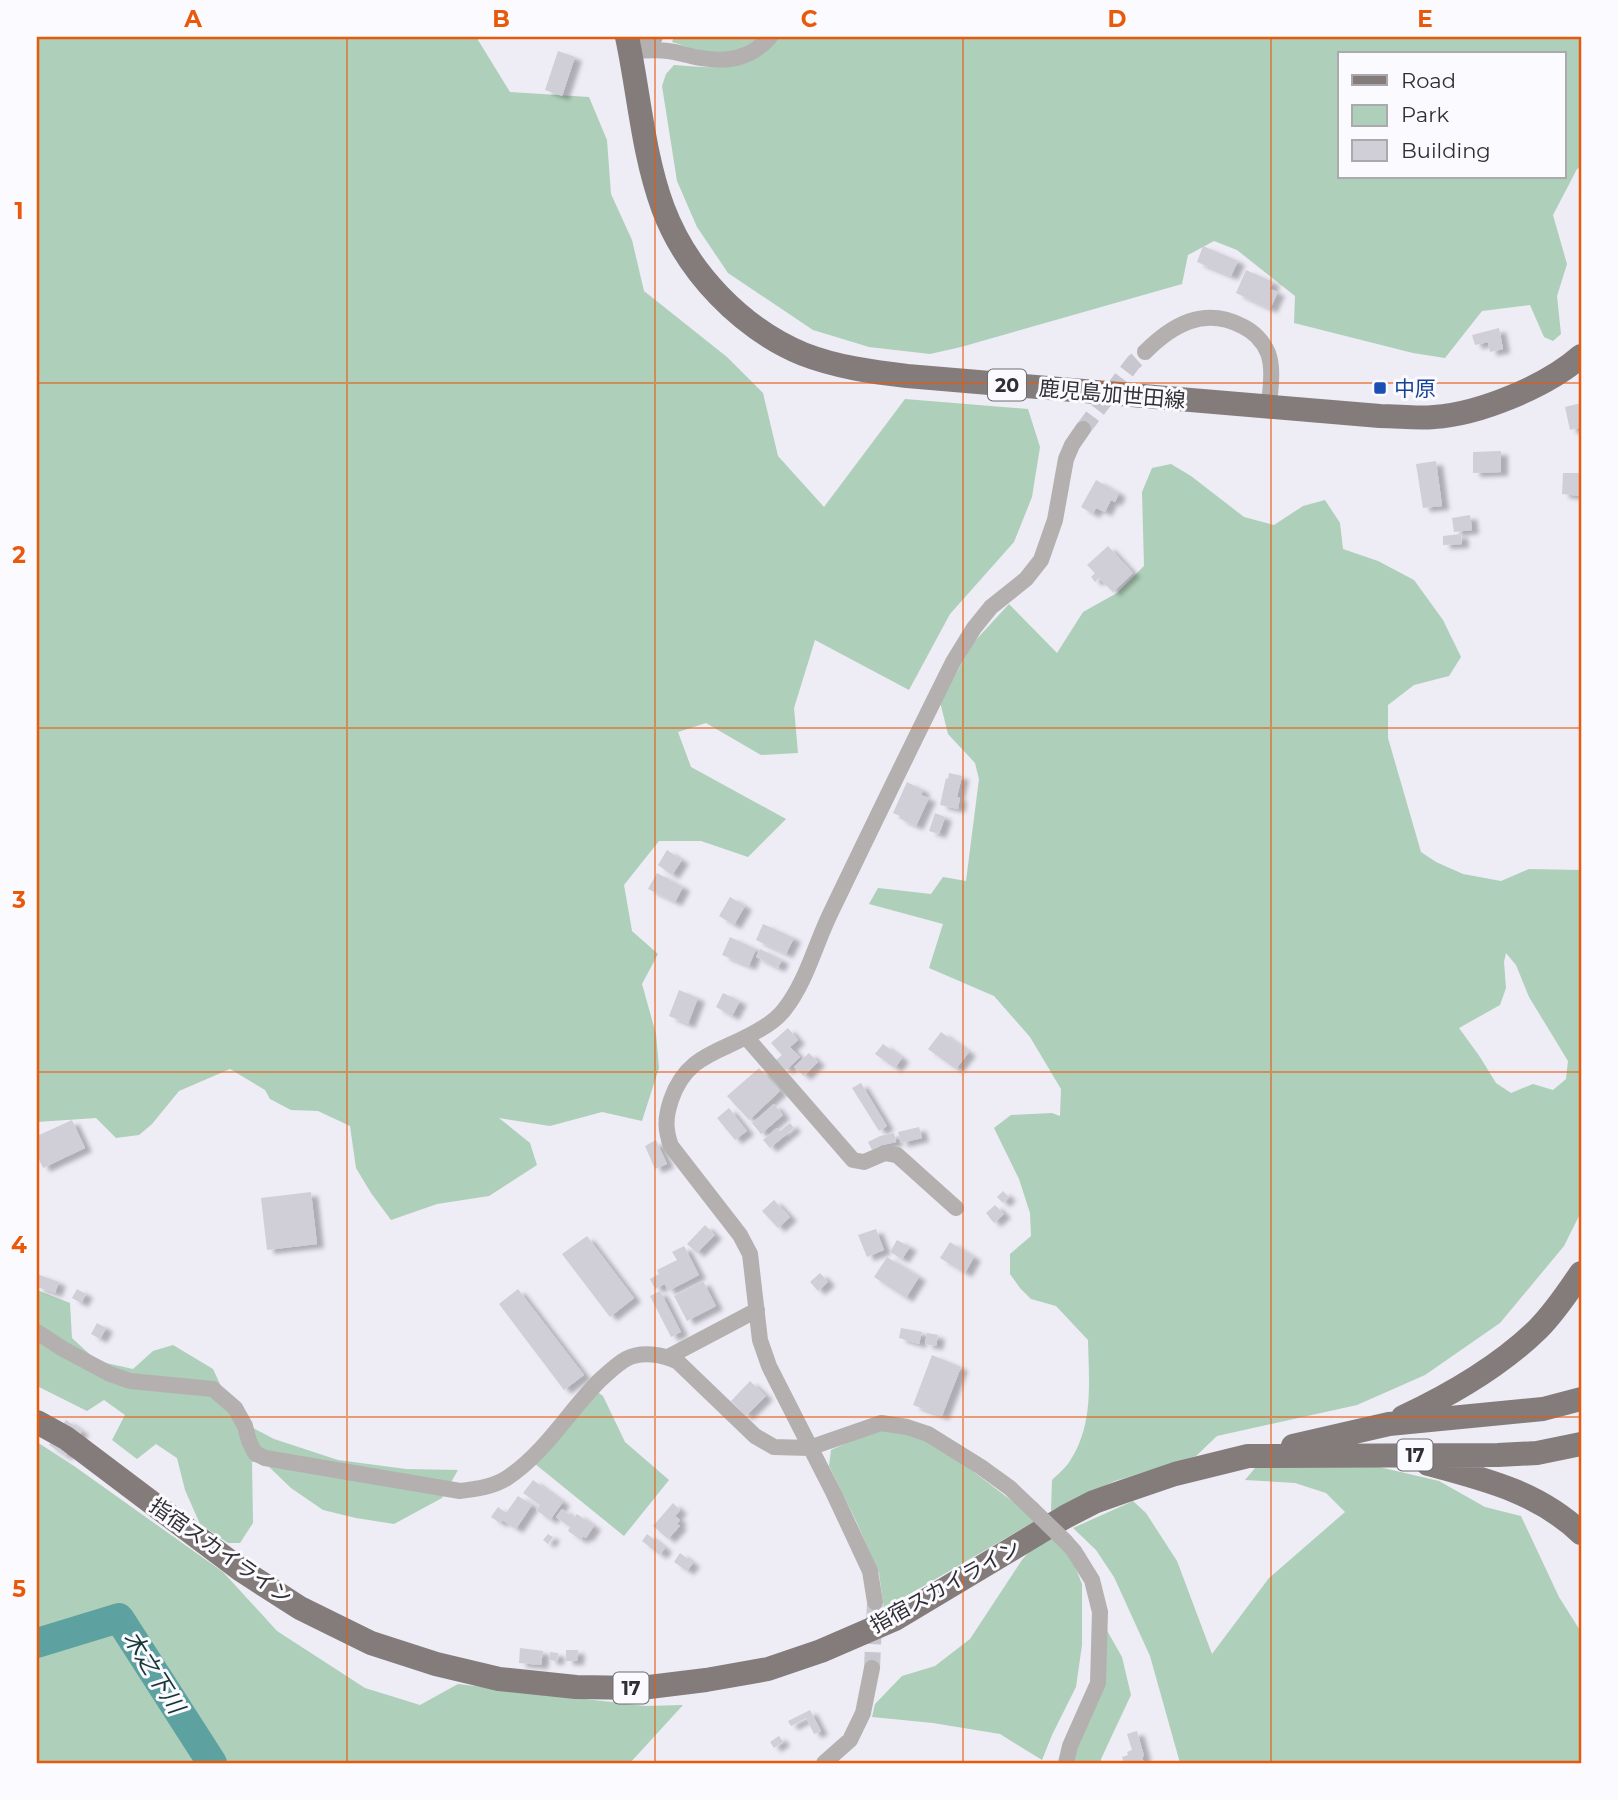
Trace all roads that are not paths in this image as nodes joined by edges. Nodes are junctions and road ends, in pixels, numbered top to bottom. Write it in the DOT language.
graph roads {
  1 [pos="655,37"];
  2 [pos="770,37"];
  3 [pos="628,44"];
  4 [pos="1145,352"];
  5 [pos="1581,356"];
  6 [pos="1269,407"];
  7 [pos="1083,429"];
  8 [pos="746,1037"];
  9 [pos="956,1208"];
  10 [pos="1581,1273"];
  11 [pos="757,1310"];
  12 [pos="37,1332"];
  13 [pos="668,1357"];
  14 [pos="1581,1399"];
  15 [pos="37,1422"];
  16 [pos="1390,1423"];
  17 [pos="1581,1444"];
  18 [pos="809,1448"];
  19 [pos="1392,1455"];
  20 [pos="1248,1456"];
  21 [pos="1581,1533"];
  22 [pos="876,1602"];
  23 [pos="872,1668"];
  24 [pos="824,1763"];
  25 [pos="1066,1763"];
  1 -- 3 [label="street"];
  2 -- 3 [label="street"];
  3 -- 6 [label="main road, 鹿児島加世田線 / 20"];
  4 -- 6 [label="street"];
  5 -- 6 [label="main road, 鹿児島加世田線 / 20"];
  7 -- 8 [label="street"];
  8 -- 9 [label="street"];
  8 -- 11 [label="street"];
  10 -- 16 [label="main road"];
  11 -- 13 [label="street"];
  11 -- 18 [label="street"];
  12 -- 13 [label="street"];
  13 -- 18 [label="street"];
  14 -- 16 [label="main road"];
  15 -- 20 [label="main road, 指宿スカイライン / 17"];
  16 -- 20 [label="main road"];
  17 -- 19 [label="main road, 指宿スカイライン / 17"];
  18 -- 22 [label="street"];
  18 -- 25 [label="street, bridge"];
  19 -- 20 [label="main road, 指宿スカイライン / 17"];
  19 -- 21 [label="main road"];
  23 -- 24 [label="street"];
}
